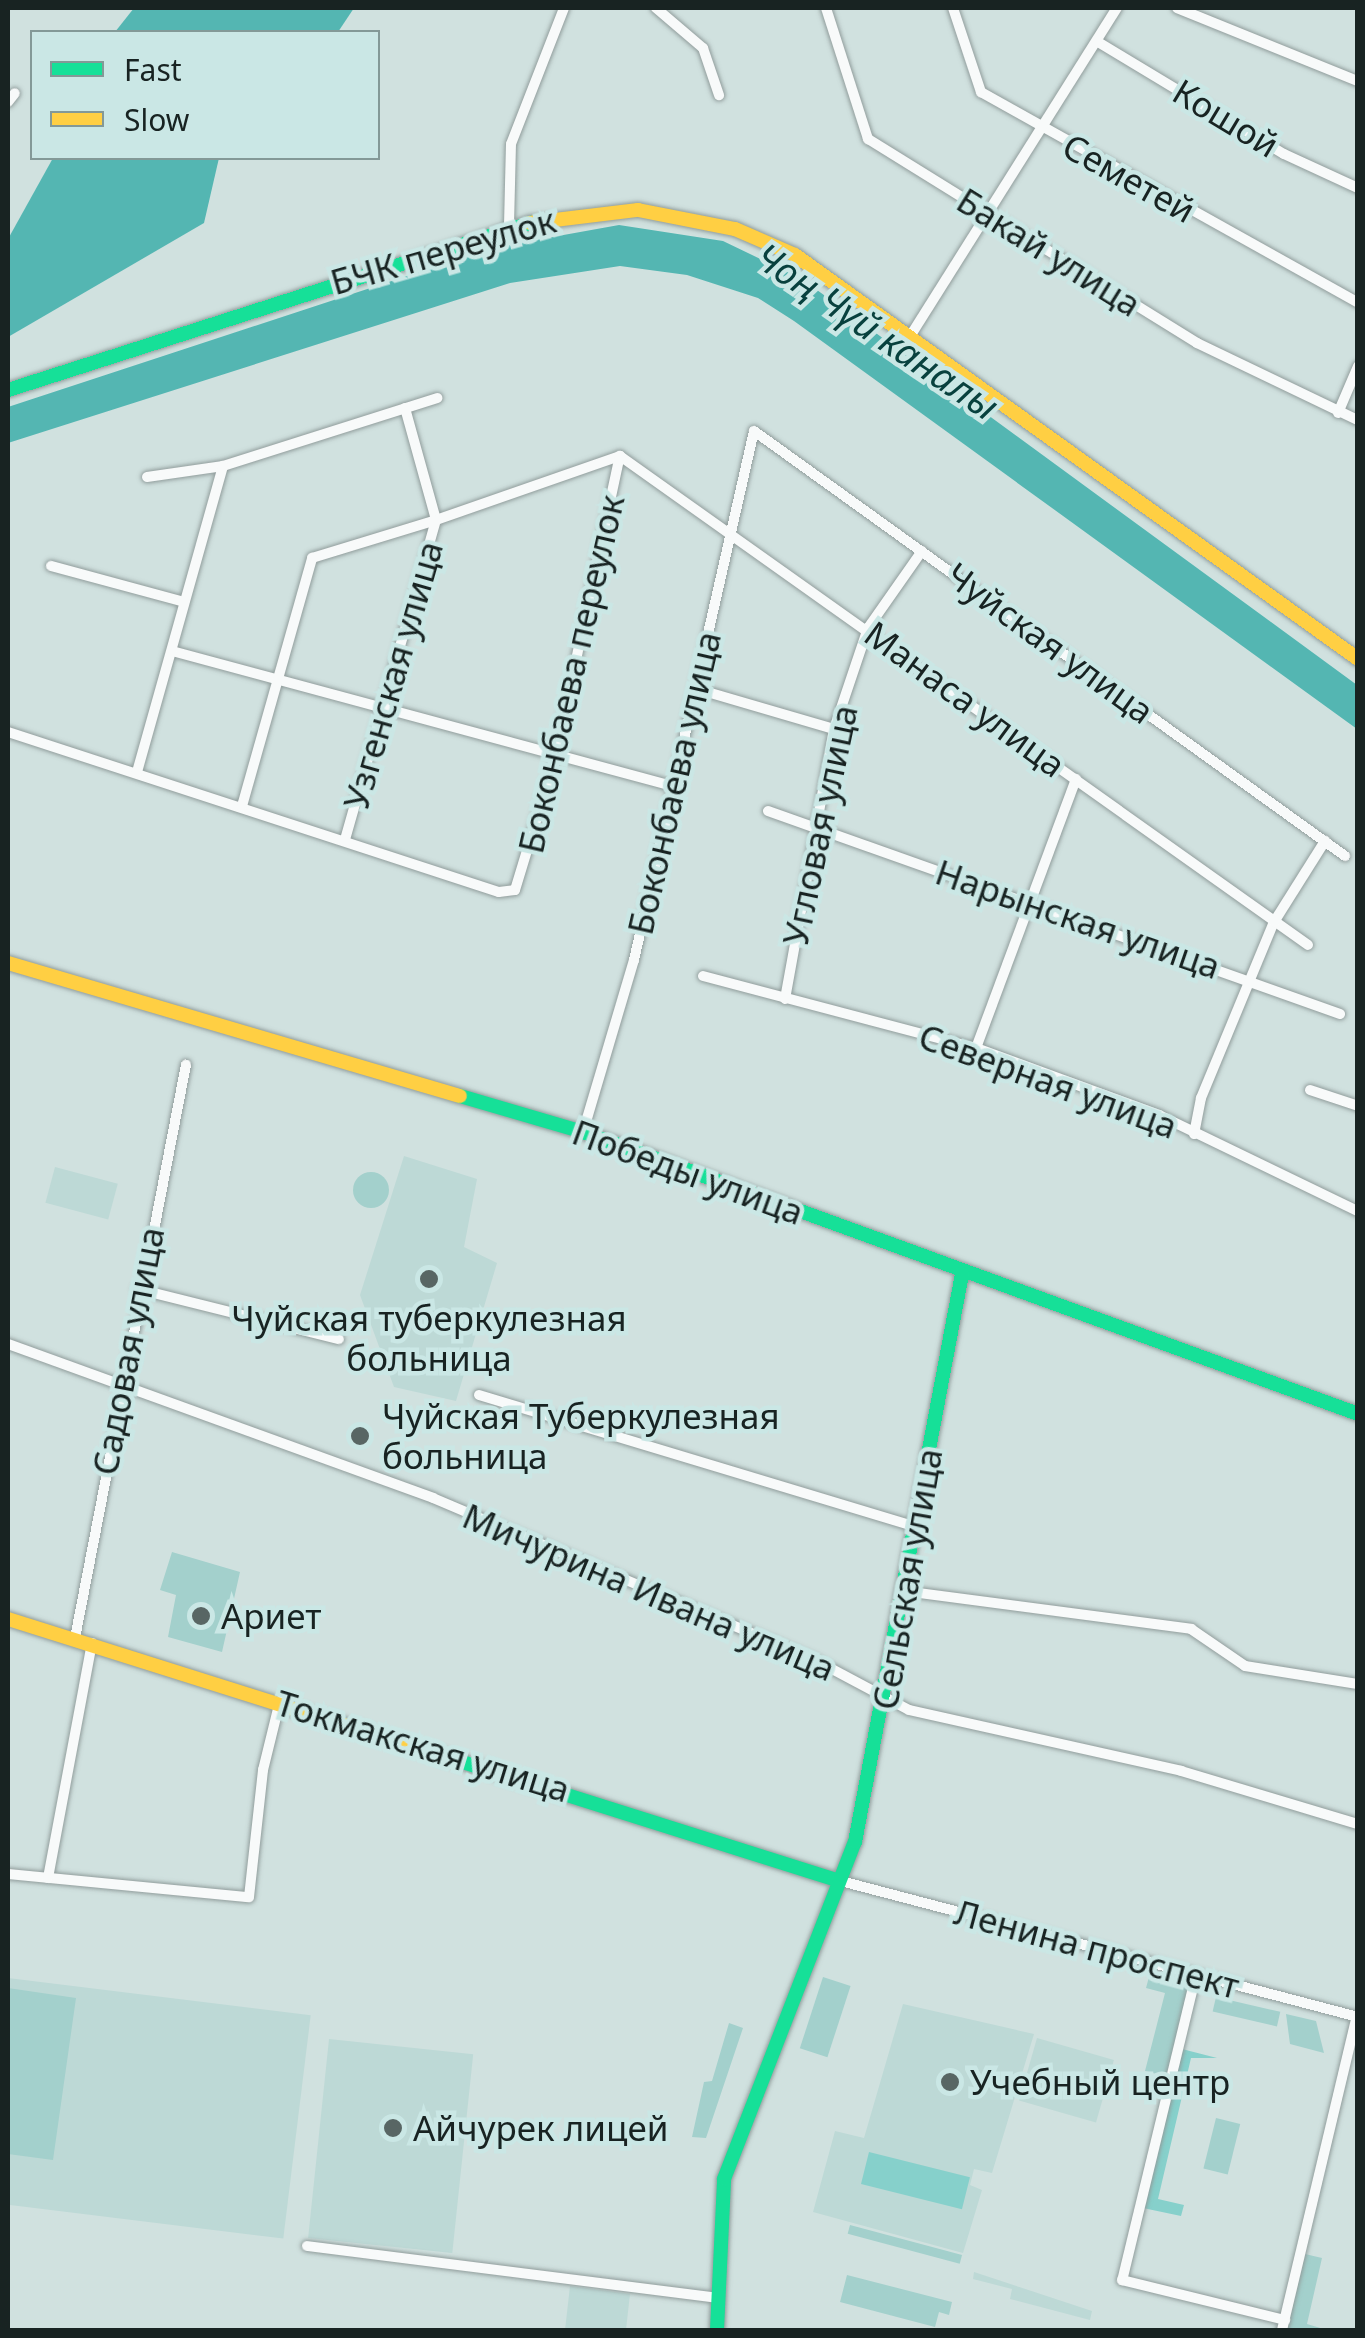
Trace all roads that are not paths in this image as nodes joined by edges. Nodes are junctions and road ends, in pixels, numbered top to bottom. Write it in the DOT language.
graph roads {
  1 [pos="564,8"];
  2 [pos="656,8"];
  3 [pos="826,8"];
  4 [pos="953,8"];
  5 [pos="1117,8"];
  6 [pos="1177,8"];
  7 [pos="1098,42"];
  8 [pos="1358,81"];
  9 [pos="720,96"];
  10 [pos="1044,131"];
  11 [pos="1358,188"];
  12 [pos="992,217"];
  13 [pos="510,225"];
  14 [pos="1358,303"];
  15 [pos="908,338"];
  16 [pos="1358,366"];
  17 [pos="8,390"];
  18 [pos="438,398"];
  19 [pos="406,408"];
  20 [pos="1338,413"];
  21 [pos="1358,420"];
  22 [pos="754,431"];
  23 [pos="620,456"];
  24 [pos="222,466"];
  25 [pos="147,477"];
  26 [pos="430,520"];
  27 [pos="730,534"];
  28 [pos="922,550"];
  29 [pos="51,566"];
  30 [pos="184,602"];
  31 [pos="868,628"];
  32 [pos="172,650"];
  33 [pos="1358,660"];
  34 [pos="277,680"];
  35 [pos="697,689"];
  36 [pos="382,712"];
  37 [pos="834,730"];
  38 [pos="8,732"];
  39 [pos="555,758"];
  40 [pos="137,772"];
  41 [pos="1076,779"];
  42 [pos="676,787"];
  43 [pos="242,806"];
  44 [pos="768,811"];
  45 [pos="816,824"];
  46 [pos="345,840"];
  47 [pos="1325,842"];
  48 [pos="1346,856"];
  49 [pos="1024,902"];
  50 [pos="1274,922"];
  51 [pos="1308,944"];
  52 [pos="8,963"];
  53 [pos="704,976"];
  54 [pos="1250,979"];
  55 [pos="785,1000"];
  56 [pos="1340,1014"];
  57 [pos="976,1048"];
  58 [pos="186,1065"];
  59 [pos="1310,1090"];
  60 [pos="1358,1106"];
  61 [pos="583,1132"];
  62 [pos="1194,1134"];
  63 [pos="1358,1211"];
  64 [pos="962,1274"];
  65 [pos="138,1290"];
  66 [pos="339,1339"];
  67 [pos="8,1344"];
  68 [pos="122,1382"];
  69 [pos="478,1394"];
  70 [pos="1358,1414"];
  71 [pos="916,1527"];
  72 [pos="904,1591"];
  73 [pos="8,1619"];
  74 [pos="75,1638"];
  75 [pos="92,1643"];
  76 [pos="1358,1684"];
  77 [pos="886,1699"];
  78 [pos="280,1701"];
  79 [pos="1358,1824"];
  80 [pos="8,1874"];
  81 [pos="48,1878"];
  82 [pos="836,1880"];
  83 [pos="1196,1975"];
  84 [pos="1357,2016"];
  85 [pos="307,2246"];
  86 [pos="716,2298"];
  87 [pos="1284,2325"];
  88 [pos="718,2330"];
  1 -- 13 [label="street"];
  2 -- 9 [label="street"];
  3 -- 12 [label="street, Бакай улица"];
  4 -- 10 [label="street, Семетей"];
  5 -- 7 [label="street"];
  6 -- 8 [label="street"];
  7 -- 10 [label="street"];
  7 -- 11 [label="street, Кошой"];
  10 -- 12 [label="street"];
  10 -- 14 [label="street, Семетей"];
  12 -- 15 [label="street"];
  12 -- 20 [label="street, Бакай улица"];
  13 -- 15 [label="main road, БЧК переулок"];
  13 -- 17 [label="main road, БЧК переулок"];
  15 -- 33 [label="main road, БЧК переулок"];
  16 -- 20 [label="street"];
  18 -- 19 [label="street"];
  19 -- 24 [label="street"];
  19 -- 26 [label="street"];
  20 -- 21 [label="street, Бакай улица"];
  22 -- 27 [label="street, Боконбаева улица"];
  22 -- 28 [label="street, Чуйская улица"];
  23 -- 26 [label="street"];
  23 -- 27 [label="street, Манаса улица"];
  23 -- 39 [label="street, Боконбаева переулок"];
  24 -- 25 [label="street"];
  24 -- 30 [label="street"];
  26 -- 34 [label="street"];
  26 -- 36 [label="street, Узгенская улица"];
  27 -- 31 [label="street, Манаса улица"];
  27 -- 35 [label="street, Боконбаева улица"];
  28 -- 31 [label="street, Угловая улица"];
  28 -- 47 [label="street, Чуйская улица"];
  29 -- 30 [label="street"];
  30 -- 32 [label="street"];
  31 -- 37 [label="street, Угловая улица"];
  31 -- 41 [label="street, Манаса улица"];
  32 -- 34 [label="street"];
  32 -- 40 [label="street"];
  34 -- 36 [label="street"];
  34 -- 43 [label="street"];
  35 -- 37 [label="street"];
  35 -- 42 [label="street, Боконбаева улица"];
  36 -- 39 [label="street"];
  36 -- 46 [label="street, Узгенская улица"];
  37 -- 45 [label="street, Угловая улица"];
  38 -- 40 [label="street"];
  39 -- 42 [label="street"];
  39 -- 46 [label="street, Боконбаева переулок"];
  40 -- 43 [label="street"];
  41 -- 49 [label="street"];
  41 -- 50 [label="street, Манаса улица"];
  42 -- 61 [label="street, Боконбаева улица"];
  43 -- 46 [label="street"];
  44 -- 45 [label="street, Нарынская улица"];
  45 -- 49 [label="street, Нарынская улица"];
  45 -- 55 [label="street, Угловая улица"];
  47 -- 48 [label="street, Чуйская улица"];
  47 -- 50 [label="street"];
  49 -- 54 [label="street, Нарынская улица"];
  49 -- 57 [label="street"];
  50 -- 51 [label="street, Манаса улица"];
  50 -- 54 [label="street"];
  52 -- 61 [label="main road, Победы улица"];
  53 -- 55 [label="street, Северная улица"];
  54 -- 56 [label="street, Нарынская улица"];
  54 -- 62 [label="street"];
  55 -- 57 [label="street, Северная улица"];
  57 -- 62 [label="street, Северная улица"];
  58 -- 65 [label="street, Садовая улица"];
  59 -- 60 [label="street"];
  61 -- 64 [label="main road, Победы улица"];
  62 -- 63 [label="street, Северная улица"];
  64 -- 70 [label="main road, Победы улица"];
  64 -- 71 [label="main road, Сельская улица"];
  65 -- 66 [label="street"];
  65 -- 68 [label="street, Садовая улица"];
  67 -- 68 [label="street, Мичурина Ивана улица"];
  68 -- 74 [label="street, Садовая улица"];
  68 -- 77 [label="street, Мичурина Ивана улица"];
  69 -- 71 [label="street"];
  71 -- 72 [label="main road, Сельская улица"];
  72 -- 76 [label="street"];
  72 -- 77 [label="main road, Сельская улица"];
  73 -- 74 [label="main road, Токмакская улица"];
  74 -- 75 [label="main road, Токмакская улица"];
  75 -- 78 [label="main road, Токмакская улица"];
  75 -- 81 [label="street"];
  77 -- 79 [label="street, Мичурина Ивана улица"];
  77 -- 82 [label="main road, Сельская улица"];
  78 -- 81 [label="street"];
  78 -- 82 [label="main road, Токмакская улица"];
  80 -- 81 [label="street"];
  82 -- 83 [label="street, Ленина проспект"];
  82 -- 86 [label="main road, Сельская улица"];
  83 -- 84 [label="street, Ленина проспект"];
  83 -- 87 [label="street"];
  84 -- 87 [label="street"];
  85 -- 86 [label="street"];
  86 -- 88 [label="main road, Сельская улица"];
}
